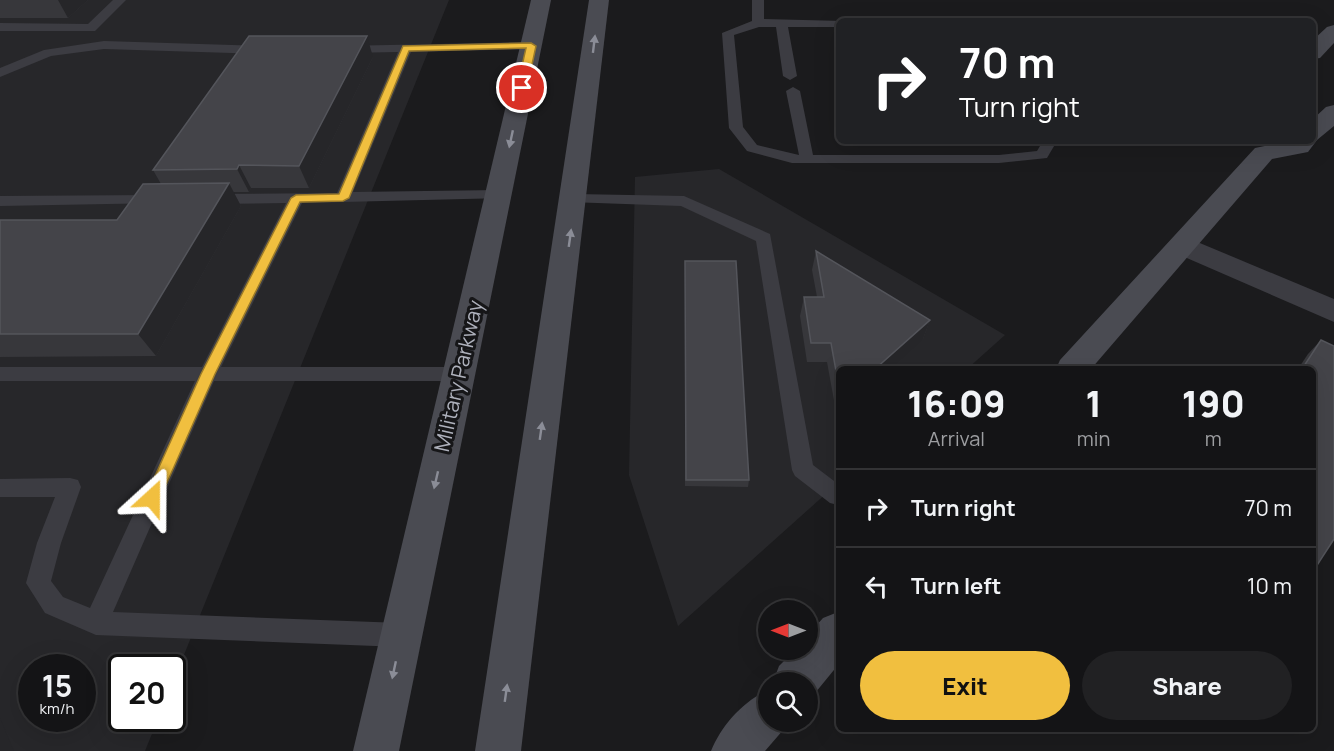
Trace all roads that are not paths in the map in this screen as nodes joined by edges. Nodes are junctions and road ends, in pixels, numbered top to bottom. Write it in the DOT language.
graph roads {
  1 [pos="120,0"];
  2 [pos="541,0"];
  3 [pos="599,0"];
  4 [pos="758,0"];
  5 [pos="758,23"];
  6 [pos="781,23"];
  7 [pos="836,23"];
  8 [pos="0,27"];
  9 [pos="1334,31"];
  10 [pos="531,46"];
  11 [pos="406,48"];
  12 [pos="327,49"];
  13 [pos="1316,49"];
  14 [pos="282,50"];
  15 [pos="0,73"];
  16 [pos="790,76"];
  17 [pos="793,91"];
  18 [pos="1334,112"];
  19 [pos="1316,130"];
  20 [pos="1048,144"];
  21 [pos="1302,144"];
  22 [pos="1261,147"];
  23 [pos="807,159"];
  24 [pos="499,195"];
  25 [pos="296,198"];
  26 [pos="343,198"];
  27 [pos="202,199"];
  28 [pos="166,200"];
  29 [pos="575,200"];
  30 [pos="0,201"];
  31 [pos="1182,244"];
  32 [pos="1334,311"];
  33 [pos="1075,366"];
  34 [pos="0,374"];
  35 [pos="208,374"];
  36 [pos="460,374"];
  37 [pos="0,488"];
  38 [pos="836,495"];
  39 [pos="96,623"];
  40 [pos="401,635"];
  41 [pos="836,635"];
  42 [pos="804,672"];
  43 [pos="758,724"];
  44 [pos="376,751"];
  45 [pos="498,751"];
  46 [pos="734,751"];
  1 -- 8 [label="lane"];
  2 -- 10 [label="main road, Military Parkway"];
  29 -- 3 [label="main road, one-way"];
  4 -- 5 [label="lane"];
  5 -- 6 [label="lane"];
  5 -- 23 [label="lane"];
  6 -- 7 [label="lane"];
  6 -- 16 [label="lane"];
  9 -- 13 [label="main road"];
  10 -- 11 [label="lane"];
  10 -- 24 [label="main road, Military Parkway, one-way"];
  11 -- 12 [label="lane"];
  11 -- 26 [label="lane"];
  14 -- 15 [label="lane"];
  17 -- 23 [label="lane"];
  18 -- 19 [label="main road"];
  20 -- 23 [label="lane"];
  21 -- 22 [label="main road"];
  22 -- 31 [label="main road"];
  24 -- 26 [label="lane"];
  24 -- 36 [label="main road, Military Parkway"];
  25 -- 26 [label="lane"];
  25 -- 27 [label="lane"];
  25 -- 35 [label="lane"];
  28 -- 30 [label="lane"];
  29 -- 38 [label="lane"];
  45 -- 29 [label="main road, one-way"];
  31 -- 32 [label="street"];
  31 -- 33 [label="main road"];
  34 -- 35 [label="lane"];
  35 -- 36 [label="lane"];
  35 -- 39 [label="lane"];
  36 -- 40 [label="main road, Military Parkway, one-way"];
  37 -- 39 [label="lane"];
  39 -- 40 [label="lane"];
  40 -- 44 [label="main road, Military Parkway, one-way"];
  41 -- 42 [label="main road"];
  43 -- 46 [label="main road"];
}
